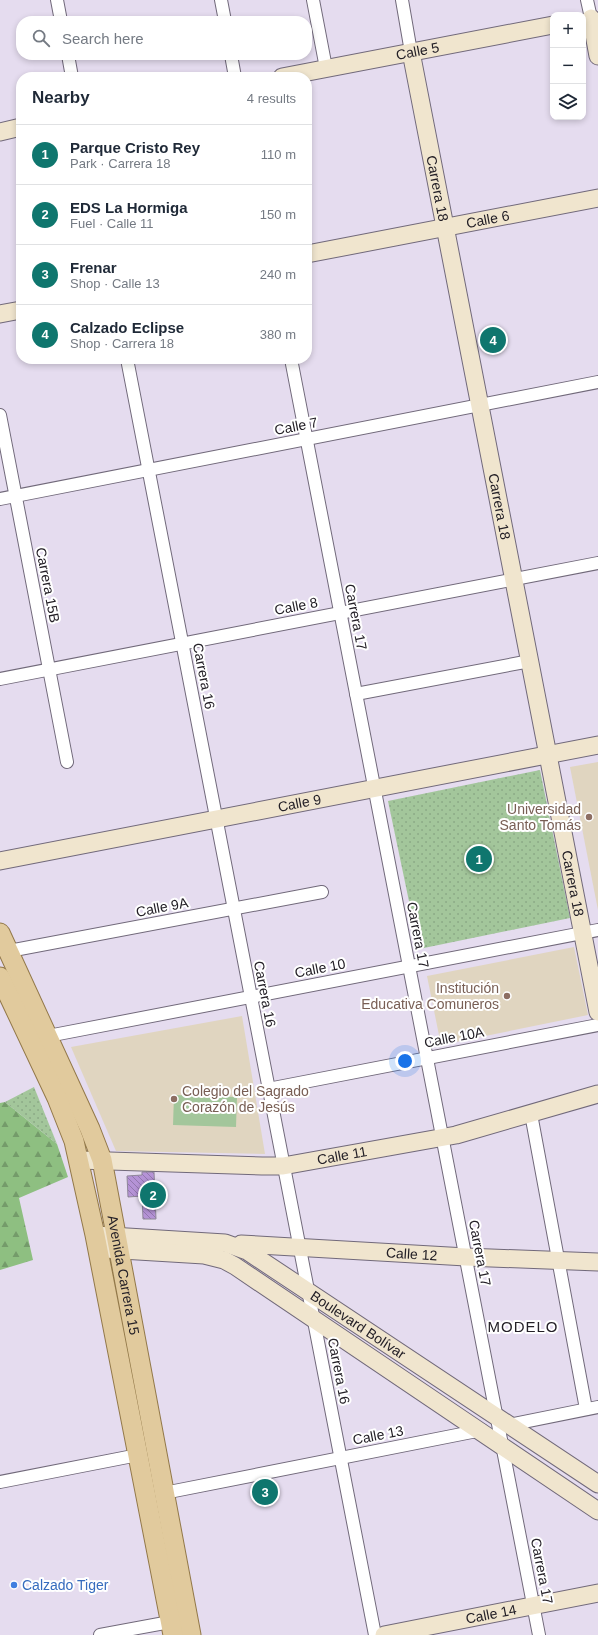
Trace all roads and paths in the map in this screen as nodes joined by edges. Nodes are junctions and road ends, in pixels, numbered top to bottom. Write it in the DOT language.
graph roads {
  1 [pos="57,0"];
  2 [pos="221,0"];
  3 [pos="313,0"];
  4 [pos="402,0"];
  5 [pos="587,0"];
  6 [pos="60,16"];
  7 [pos="224,16"];
  8 [pos="590,18"];
  9 [pos="550,26"];
  10 [pos="411,52"];
  11 [pos="598,56"];
  12 [pos="69,60"];
  13 [pos="232,60"];
  14 [pos="326,68"];
  15 [pos="71,72"];
  16 [pos="235,72"];
  17 [pos="306,72"];
  18 [pos="16,129"];
  19 [pos="0,132"];
  20 [pos="598,198"];
  21 [pos="445,227"];
  22 [pos="312,253"];
  23 [pos="16,311"];
  24 [pos="0,314"];
  25 [pos="128,364"];
  26 [pos="292,364"];
  27 [pos="598,382"];
  28 [pos="480,405"];
  29 [pos="0,414"];
  30 [pos="306,439"];
  31 [pos="148,470"];
  32 [pos="16,496"];
  33 [pos="0,499"];
  34 [pos="598,563"];
  35 [pos="514,579"];
  36 [pos="340,613"];
  37 [pos="182,644"];
  38 [pos="530,661"];
  39 [pos="49,670"];
  40 [pos="0,679"];
  41 [pos="356,694"];
  42 [pos="598,745"];
  43 [pos="548,755"];
  44 [pos="67,762"];
  45 [pos="374,789"];
  46 [pos="216,819"];
  47 [pos="0,861"];
  48 [pos="322,892"];
  49 [pos="233,908"];
  50 [pos="590,931"];
  51 [pos="0,933"];
  52 [pos="9,951"];
  53 [pos="409,966"];
  54 [pos="0,977"];
  55 [pos="251,997"];
  56 [pos="598,1012"];
  57 [pos="598,1025"];
  58 [pos="48,1036"];
  59 [pos="427,1058"];
  60 [pos="268,1089"];
  61 [pos="598,1094"];
  62 [pos="531,1114"];
  63 [pos="443,1138"];
  64 [pos="79,1160"];
  65 [pos="102,1160"];
  66 [pos="283,1166"];
  67 [pos="96,1242"];
  68 [pos="117,1243"];
  69 [pos="225,1243"];
  70 [pos="299,1247"];
  71 [pos="466,1256"];
  72 [pos="558,1260"];
  73 [pos="598,1262"];
  74 [pos="308,1290"];
  75 [pos="313,1319"];
  76 [pos="592,1408"];
  77 [pos="501,1423"];
  78 [pos="479,1431"];
  79 [pos="502,1446"];
  80 [pos="138,1455"];
  81 [pos="340,1458"];
  82 [pos="0,1482"];
  83 [pos="598,1484"];
  84 [pos="164,1493"];
  85 [pos="598,1511"];
  86 [pos="598,1593"];
  87 [pos="533,1606"];
  88 [pos="172,1628"];
  89 [pos="100,1635"];
  90 [pos="191,1635"];
  91 [pos="374,1635"];
  92 [pos="384,1635"];
  93 [pos="538,1635"];
  1 -- 6 [label="street"];
  2 -- 7 [label="street"];
  3 -- 14 [label="street"];
  4 -- 10 [label="street, Carrera 18"];
  5 -- 8 [label="street"];
  8 -- 11 [label="street"];
  9 -- 10 [label="street, Calle 5"];
  10 -- 14 [label="street, Calle 5"];
  10 -- 21 [label="street, Carrera 18"];
  12 -- 15 [label="street"];
  13 -- 16 [label="street"];
  14 -- 17 [label="street, Calle 5"];
  18 -- 19 [label="street"];
  20 -- 21 [label="street, Calle 6"];
  21 -- 22 [label="street, Calle 6"];
  21 -- 28 [label="street, Carrera 18"];
  23 -- 24 [label="street"];
  25 -- 31 [label="street, Carrera 16"];
  26 -- 30 [label="street, Carrera 17"];
  27 -- 28 [label="street, Calle 7"];
  28 -- 30 [label="street, Calle 7"];
  28 -- 35 [label="street, Carrera 18"];
  29 -- 32 [label="street, Carrera 15B"];
  30 -- 31 [label="street, Calle 7"];
  30 -- 36 [label="street, Carrera 17"];
  31 -- 32 [label="street, Calle 7"];
  31 -- 37 [label="street, Carrera 16"];
  32 -- 33 [label="street, Calle 7"];
  32 -- 39 [label="street, Carrera 15B"];
  34 -- 35 [label="street, Calle 8"];
  35 -- 36 [label="street, Calle 8"];
  35 -- 38 [label="street, Carrera 18"];
  36 -- 37 [label="street, Calle 8"];
  36 -- 41 [label="street, Carrera 17"];
  37 -- 39 [label="street, Calle 8"];
  37 -- 46 [label="street, Carrera 16"];
  38 -- 41 [label="street"];
  38 -- 43 [label="street, Carrera 18"];
  39 -- 40 [label="street, Calle 8"];
  39 -- 44 [label="street, Carrera 15B"];
  41 -- 45 [label="street, Carrera 17"];
  42 -- 43 [label="street, Calle 9"];
  43 -- 45 [label="street, Calle 9"];
  43 -- 50 [label="street, Carrera 18"];
  45 -- 46 [label="street, Calle 9"];
  45 -- 53 [label="street, Carrera 17"];
  46 -- 47 [label="street, Calle 9"];
  46 -- 49 [label="street, Carrera 16"];
  48 -- 49 [label="street, Calle 9A"];
  49 -- 52 [label="street, Calle 9A"];
  49 -- 55 [label="street, Carrera 16"];
  50 -- 53 [label="street, Calle 10"];
  50 -- 56 [label="street, Carrera 18"];
  51 -- 52 [label="main road, Avenida Carrera 15"];
  52 -- 58 [label="main road, Avenida Carrera 15"];
  53 -- 55 [label="street, Calle 10"];
  53 -- 59 [label="street, Carrera 17"];
  54 -- 64 [label="main road, Avenida Carrera 15"];
  55 -- 58 [label="street, Calle 10"];
  55 -- 60 [label="street, Carrera 16"];
  57 -- 59 [label="street, Calle 10A"];
  58 -- 65 [label="main road, Avenida Carrera 15"];
  59 -- 60 [label="street, Calle 10A"];
  59 -- 63 [label="street, Carrera 17"];
  60 -- 66 [label="street, Carrera 16"];
  61 -- 62 [label="street, Calle 11"];
  62 -- 63 [label="street, Calle 11"];
  62 -- 72 [label="street"];
  63 -- 66 [label="street, Calle 11"];
  63 -- 71 [label="street, Carrera 17"];
  64 -- 65 [label="street, Calle 11"];
  64 -- 67 [label="main road, Avenida Carrera 15"];
  65 -- 66 [label="street, Calle 11"];
  65 -- 68 [label="main road, Avenida Carrera 15"];
  66 -- 70 [label="street, Carrera 16"];
  67 -- 68 [label="street"];
  67 -- 80 [label="main road, Avenida Carrera 15"];
  68 -- 69 [label="street, Boulevard Bolívar"];
  68 -- 75 [label="street, Boulevard Bolívar"];
  68 -- 84 [label="main road, Avenida Carrera 15"];
  69 -- 70 [label="street, Calle 12"];
  69 -- 74 [label="street, Boulevard Bolívar"];
  70 -- 71 [label="street, Calle 12"];
  70 -- 74 [label="street, Carrera 16"];
  71 -- 72 [label="street, Calle 12"];
  71 -- 77 [label="street, Carrera 17"];
  72 -- 73 [label="street, Calle 12"];
  72 -- 76 [label="street"];
  74 -- 75 [label="street, Carrera 16"];
  74 -- 77 [label="street, Boulevard Bolívar"];
  75 -- 78 [label="street, Boulevard Bolívar"];
  75 -- 81 [label="street, Carrera 16"];
  76 -- 77 [label="street, Calle 13"];
  77 -- 78 [label="street, Calle 13"];
  77 -- 79 [label="street, Carrera 17"];
  77 -- 83 [label="street, Boulevard Bolívar"];
  78 -- 79 [label="street, Boulevard Bolívar"];
  78 -- 81 [label="street, Calle 13"];
  79 -- 85 [label="street, Boulevard Bolívar"];
  79 -- 87 [label="street, Carrera 17"];
  80 -- 82 [label="street"];
  80 -- 88 [label="main road, Avenida Carrera 15"];
  81 -- 84 [label="street, Calle 13"];
  81 -- 91 [label="street, Carrera 16"];
  84 -- 90 [label="main road, Avenida Carrera 15"];
  86 -- 87 [label="street, Calle 14"];
  87 -- 92 [label="street, Calle 14"];
  87 -- 93 [label="street, Carrera 17"];
  88 -- 89 [label="street"];
}
